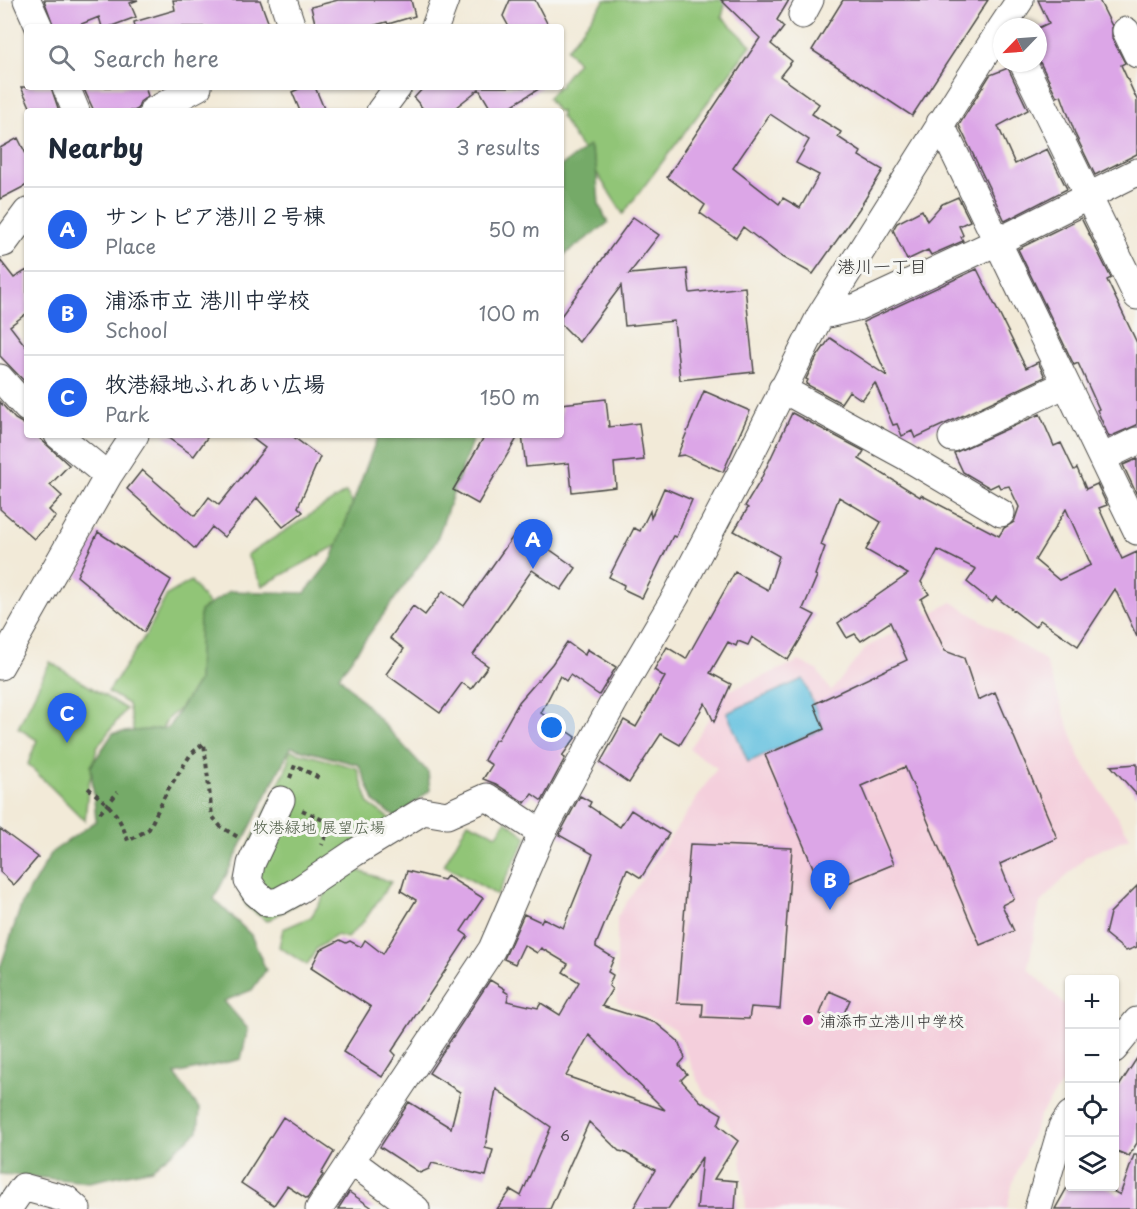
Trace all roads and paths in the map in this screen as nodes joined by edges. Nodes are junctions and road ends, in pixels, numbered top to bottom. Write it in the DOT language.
graph roads {
  1 [pos="27,0"];
  2 [pos="284,0"];
  3 [pos="445,0"];
  4 [pos="1020,0"];
  5 [pos="1009,18"];
  6 [pos="38,24"];
  7 [pos="291,24"];
  8 [pos="436,24"];
  9 [pos="993,43"];
  10 [pos="1027,72"];
  11 [pos="67,90"];
  12 [pos="192,90"];
  13 [pos="396,90"];
  14 [pos="75,108"];
  15 [pos="159,108"];
  16 [pos="382,108"];
  17 [pos="940,123"];
  18 [pos="1137,172"];
  19 [pos="1088,197"];
  20 [pos="24,216"];
  21 [pos="997,242"];
  22 [pos="0,244"];
  23 [pos="1137,296"];
  24 [pos="820,316"];
  25 [pos="0,378"];
  26 [pos="1066,384"];
  27 [pos="782,389"];
  28 [pos="24,405"];
  29 [pos="62,438"];
  30 [pos="133,438"];
  31 [pos="952,438"];
  32 [pos="1137,441"];
  33 [pos="1102,458"];
  34 [pos="108,476"];
  35 [pos="1001,513"];
  36 [pos="1137,531"];
  37 [pos="0,666"];
  38 [pos="295,765"];
  39 [pos="319,778"];
  40 [pos="88,788"];
  41 [pos="118,792"];
  42 [pos="281,800"];
  43 [pos="108,804"];
  44 [pos="100,813"];
  45 [pos="331,824"];
  46 [pos="542,833"];
  47 [pos="243,840"];
  48 [pos="1136,1023"];
  49 [pos="1119,1043"];
  50 [pos="1065,1122"];
  51 [pos="351,1161"];
  52 [pos="8,1209"];
  53 [pos="77,1209"];
  54 [pos="319,1209"];
  55 [pos="416,1209"];
  56 [pos="1038,1209"];
  1 -- 6 [label="street"];
  2 -- 7 [label="street"];
  3 -- 8 [label="street"];
  4 -- 5 [label="street"];
  9 -- 17 [label="street"];
  10 -- 19 [label="street"];
  11 -- 14 [label="street"];
  12 -- 15 [label="street"];
  13 -- 16 [label="street"];
  17 -- 21 [label="street"];
  17 -- 24 [label="street"];
  18 -- 19 [label="street"];
  19 -- 21 [label="street"];
  19 -- 23 [label="street"];
  20 -- 22 [label="street"];
  21 -- 24 [label="street"];
  21 -- 26 [label="street"];
  24 -- 27 [label="street"];
  25 -- 28 [label="street"];
  26 -- 31 [label="street"];
  26 -- 33 [label="street"];
  27 -- 35 [label="street"];
  27 -- 46 [label="street"];
  29 -- 34 [label="street"];
  30 -- 34 [label="street"];
  32 -- 33 [label="street"];
  33 -- 36 [label="street"];
  34 -- 37 [label="street"];
  38 -- 39 [label="path"];
  40 -- 43 [label="path"];
  41 -- 43 [label="path"];
  42 -- 45 [label="path"];
  42 -- 46 [label="street"];
  43 -- 44 [label="path"];
  43 -- 47 [label="path"];
  46 -- 51 [label="street"];
  48 -- 49 [label="street"];
  50 -- 56 [label="street"];
  51 -- 54 [label="street"];
  51 -- 55 [label="street"];
  52 -- 53 [label="street"];
}
